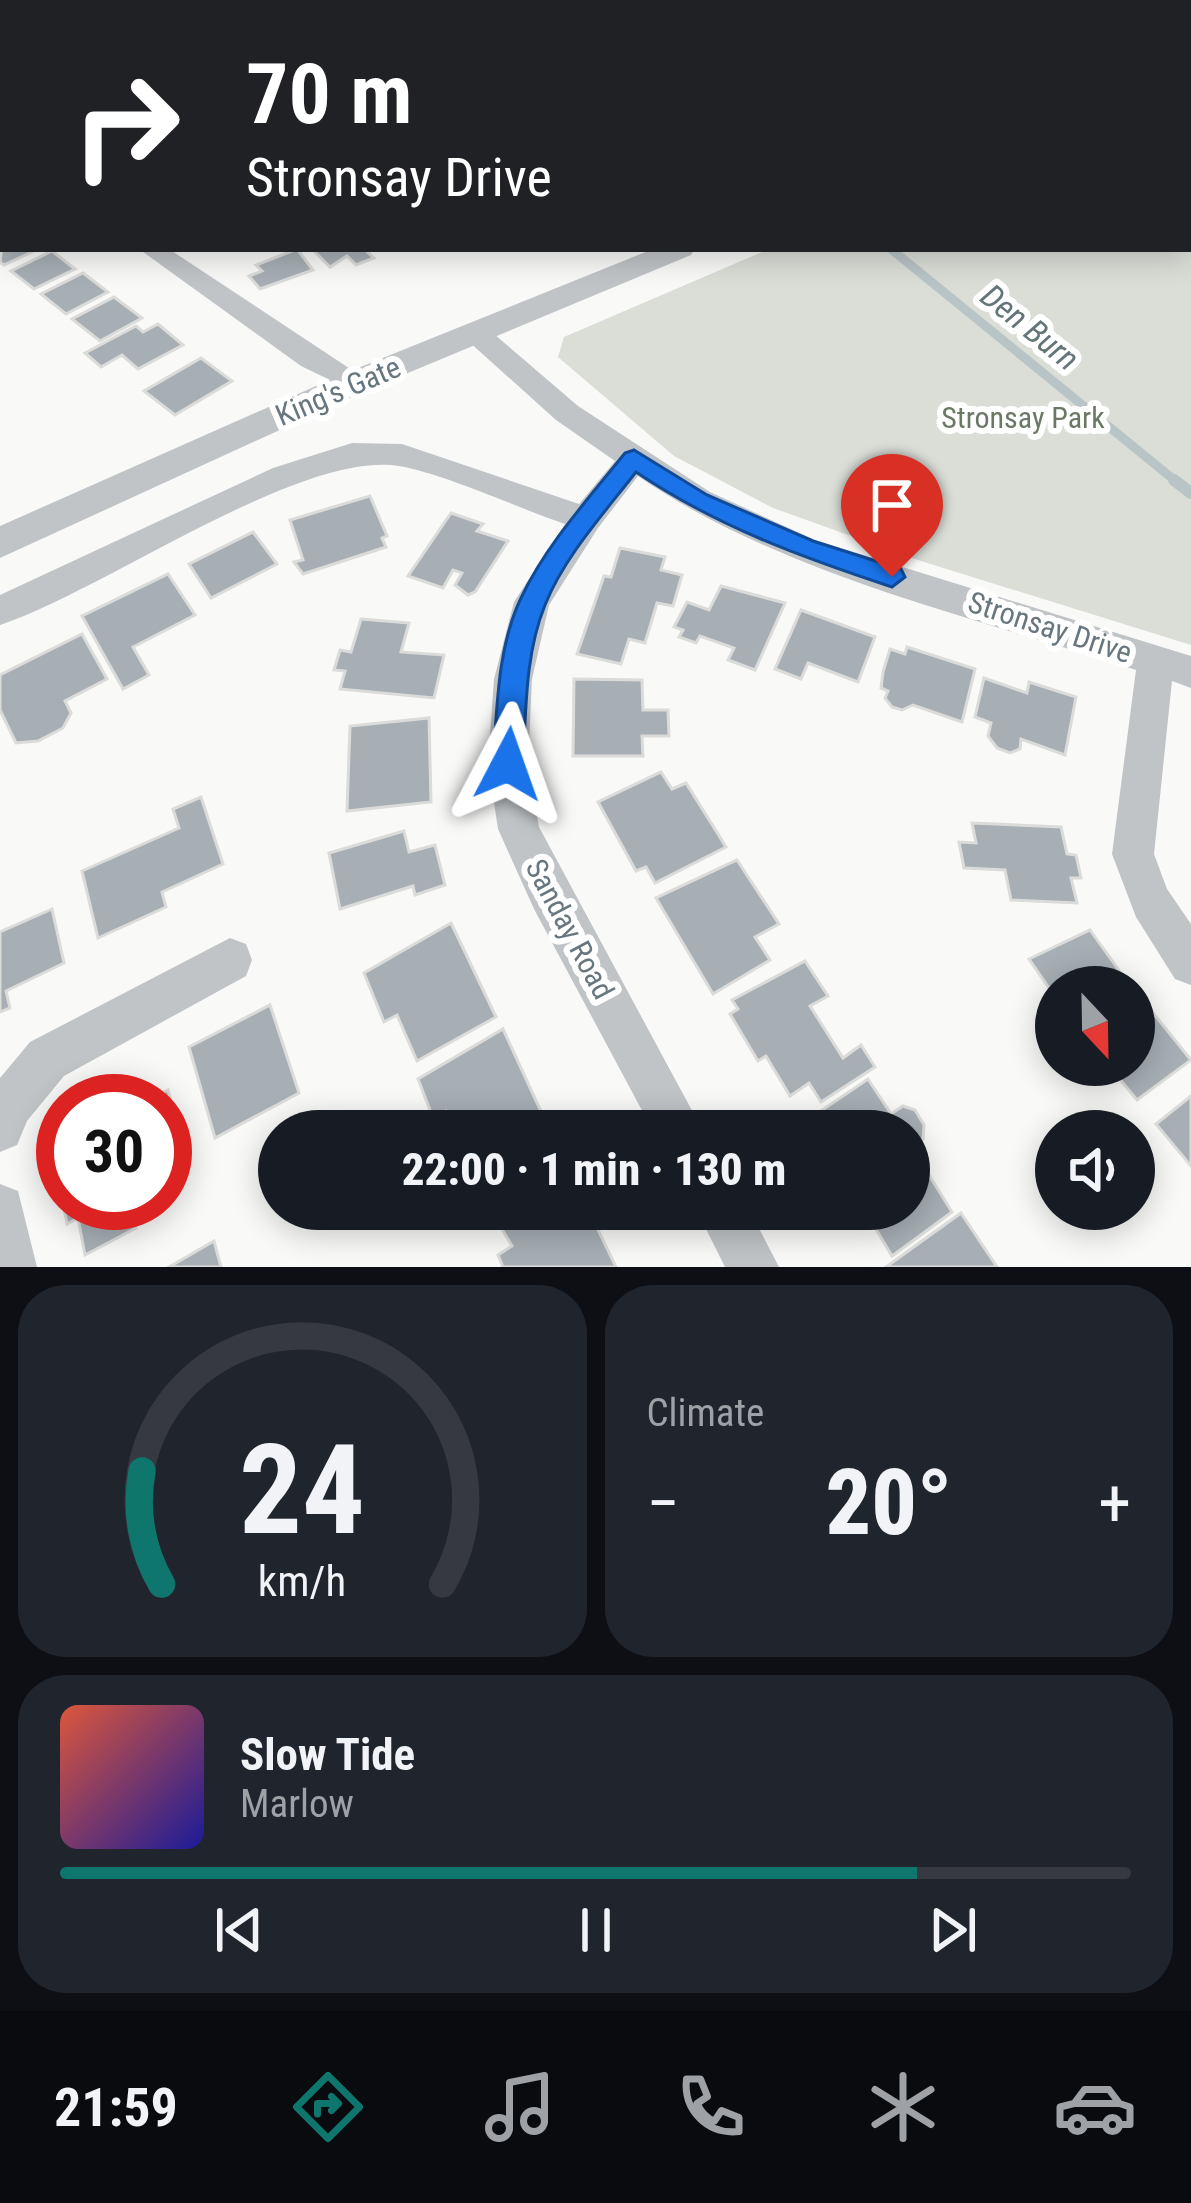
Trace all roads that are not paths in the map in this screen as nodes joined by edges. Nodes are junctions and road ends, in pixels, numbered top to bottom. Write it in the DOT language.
graph roads {
  1 [pos="673,252"];
  2 [pos="162,256"];
  3 [pos="477,334"];
  4 [pos="355,382"];
  5 [pos="634,459"];
  6 [pos="586,519"];
  7 [pos="0,543"];
  8 [pos="0,611"];
  9 [pos="1174,667"];
  10 [pos="230,960"];
  11 [pos="1191,963"];
  12 [pos="668,1110"];
  13 [pos="0,1128"];
  14 [pos="0,1209"];
  15 [pos="733,1230"];
  16 [pos="11,1267"];
  17 [pos="753,1267"];
  1 -- 3 [label="street, King's Gate"];
  2 -- 4 [label="street"];
  3 -- 4 [label="street, King's Gate"];
  3 -- 5 [label="street, Stronsay Drive"];
  4 -- 7 [label="street, King's Gate"];
  5 -- 6 [label="street, Sanday Road"];
  5 -- 9 [label="street, Stronsay Drive"];
  6 -- 8 [label="street, King's Gate"];
  6 -- 12 [label="street, Sanday Road"];
  9 -- 11 [label="street"];
  10 -- 13 [label="street"];
  14 -- 16 [label="street"];
  15 -- 17 [label="street"];
}
